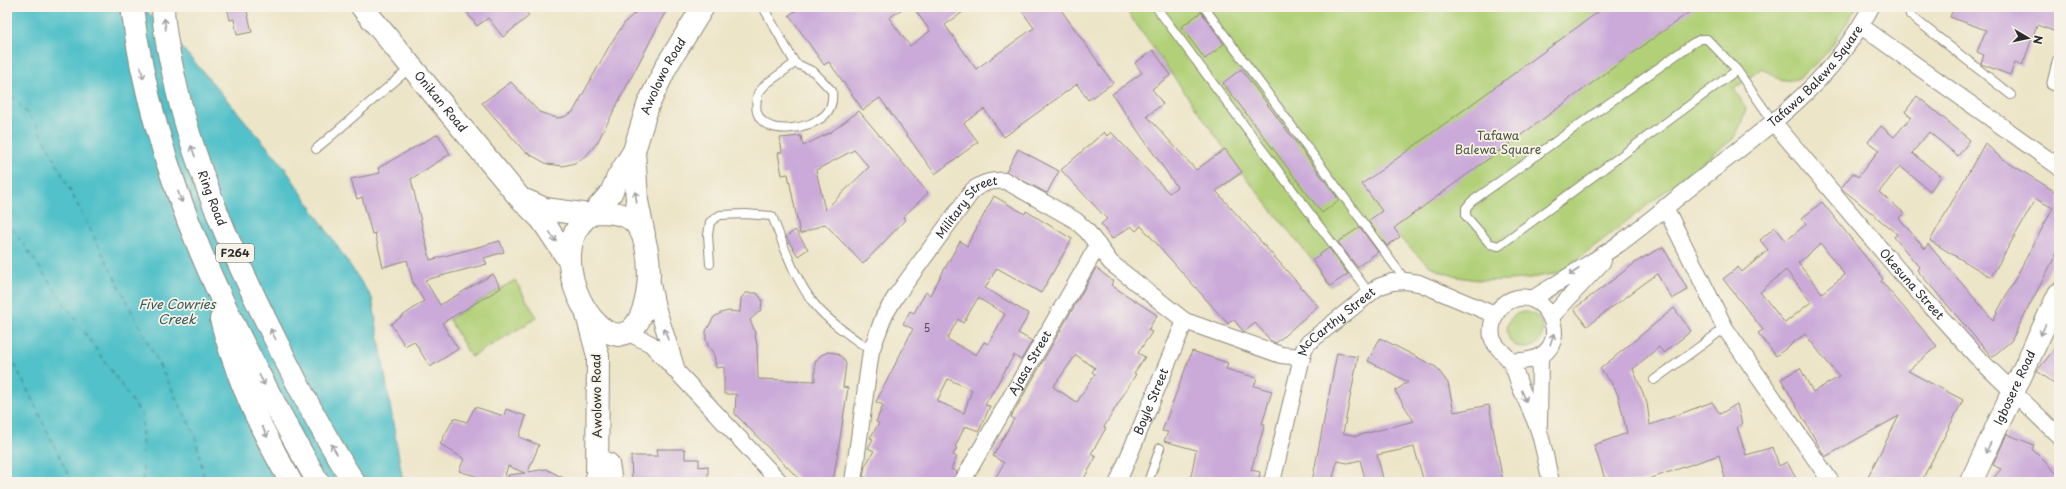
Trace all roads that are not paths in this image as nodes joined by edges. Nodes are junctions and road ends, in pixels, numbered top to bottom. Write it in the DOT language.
graph roads {
  1 [pos="132,7"];
  2 [pos="163,7"];
  3 [pos="362,7"];
  4 [pos="703,7"];
  5 [pos="763,7"];
  6 [pos="1156,7"];
  7 [pos="1204,7"];
  8 [pos="1871,7"];
  9 [pos="1909,7"];
  10 [pos="1861,26"];
  11 [pos="2057,60"];
  12 [pos="796,63"];
  13 [pos="1737,70"];
  14 [pos="402,76"];
  15 [pos="2059,88"];
  16 [pos="2012,95"];
  17 [pos="1774,122"];
  18 [pos="316,149"];
  19 [pos="634,151"];
  20 [pos="2059,167"];
  21 [pos="519,197"];
  22 [pos="1665,207"];
  23 [pos="592,214"];
  24 [pos="644,236"];
  25 [pos="1619,244"];
  26 [pos="1098,245"];
  27 [pos="570,262"];
  28 [pos="710,264"];
  29 [pos="649,271"];
  30 [pos="210,277"];
  31 [pos="1406,281"];
  32 [pos="1370,294"];
  33 [pos="2059,294"];
  34 [pos="1532,299"];
  35 [pos="586,312"];
  36 [pos="1495,315"];
  37 [pos="1551,317"];
  38 [pos="1185,321"];
  39 [pos="1725,328"];
  40 [pos="623,334"];
  41 [pos="871,351"];
  42 [pos="1302,357"];
  43 [pos="1540,357"];
  44 [pos="1510,361"];
  45 [pos="677,371"];
  46 [pos="1654,380"];
  47 [pos="2015,392"];
  48 [pos="1539,432"];
  49 [pos="2059,436"];
  50 [pos="1160,448"];
  51 [pos="606,478"];
  52 [pos="291,482"];
  53 [pos="318,482"];
  54 [pos="354,482"];
  55 [pos="780,482"];
  56 [pos="853,482"];
  57 [pos="962,482"];
  58 [pos="1118,482"];
  59 [pos="1148,482"];
  60 [pos="1272,482"];
  61 [pos="1551,482"];
  62 [pos="1831,482"];
  63 [pos="1971,482"];
  1 -- 30 [label="main road, F264, one-way"];
  54 -- 2 [label="main road, Ring Road / F264, one-way"];
  3 -- 21 [label="main road, Onikan Road"];
  4 -- 19 [label="main road, Awolowo Road"];
  5 -- 12 [label="lane"];
  6 -- 32 [label="lane"];
  7 -- 31 [label="lane"];
  8 -- 10 [label="street, Tafawa Balewa Square"];
  9 -- 16 [label="lane"];
  10 -- 17 [label="street, Tafawa Balewa Square"];
  10 -- 20 [label="street"];
  11 -- 15 [label="lane"];
  12 -- 12 [label="lane"];
  13 -- 13 [label="lane"];
  13 -- 17 [label="lane"];
  14 -- 18 [label="lane"];
  17 -- 22 [label="street, Tafawa Balewa Square"];
  17 -- 47 [label="street, Okesuna Street"];
  19 -- 23 [label="main road"];
  24 -- 19 [label="main road, one-way"];
  21 -- 23 [label="main road"];
  21 -- 27 [label="main road, Onikan Road, one-way"];
  22 -- 25 [label="street, Tafawa Balewa Square"];
  22 -- 39 [label="street"];
  23 -- 24 [label="main road"];
  23 -- 27 [label="main road"];
  24 -- 29 [label="main road"];
  25 -- 34 [label="street, Tafawa Balewa Square, one-way"];
  25 -- 37 [label="street, Tafawa Balewa Square"];
  26 -- 38 [label="street, Military Street"];
  26 -- 41 [label="street, Military Street"];
  26 -- 57 [label="street, Ajasa Street"];
  27 -- 35 [label="main road"];
  28 -- 41 [label="lane"];
  29 -- 40 [label="main road"];
  45 -- 29 [label="street, one-way"];
  30 -- 52 [label="main road, one-way"];
  30 -- 53 [label="main road, F264, one-way"];
  31 -- 32 [label="street, McCarthy Street"];
  31 -- 36 [label="street, McCarthy Street"];
  32 -- 42 [label="street, McCarthy Street"];
  33 -- 47 [label="main road, Igbosere Road, one-way"];
  34 -- 36 [label="street"];
  34 -- 37 [label="street"];
  35 -- 40 [label="main road"];
  35 -- 51 [label="main road, Awolowo Road"];
  36 -- 44 [label="street"];
  43 -- 37 [label="street, one-way"];
  38 -- 42 [label="street, Military Street"];
  38 -- 58 [label="street, Boyle Street"];
  39 -- 46 [label="lane"];
  39 -- 62 [label="street"];
  40 -- 45 [label="street"];
  40 -- 51 [label="main road, Awolowo Road"];
  41 -- 56 [label="street, Military Street"];
  42 -- 60 [label="street, McCarthy Street"];
  43 -- 44 [label="street"];
  43 -- 48 [label="street"];
  44 -- 48 [label="street, one-way"];
  45 -- 55 [label="street"];
  47 -- 49 [label="street, Okesuna Street"];
  47 -- 63 [label="main road, Igbosere Road, one-way"];
  48 -- 61 [label="street"];
  50 -- 59 [label="lane"];
}
